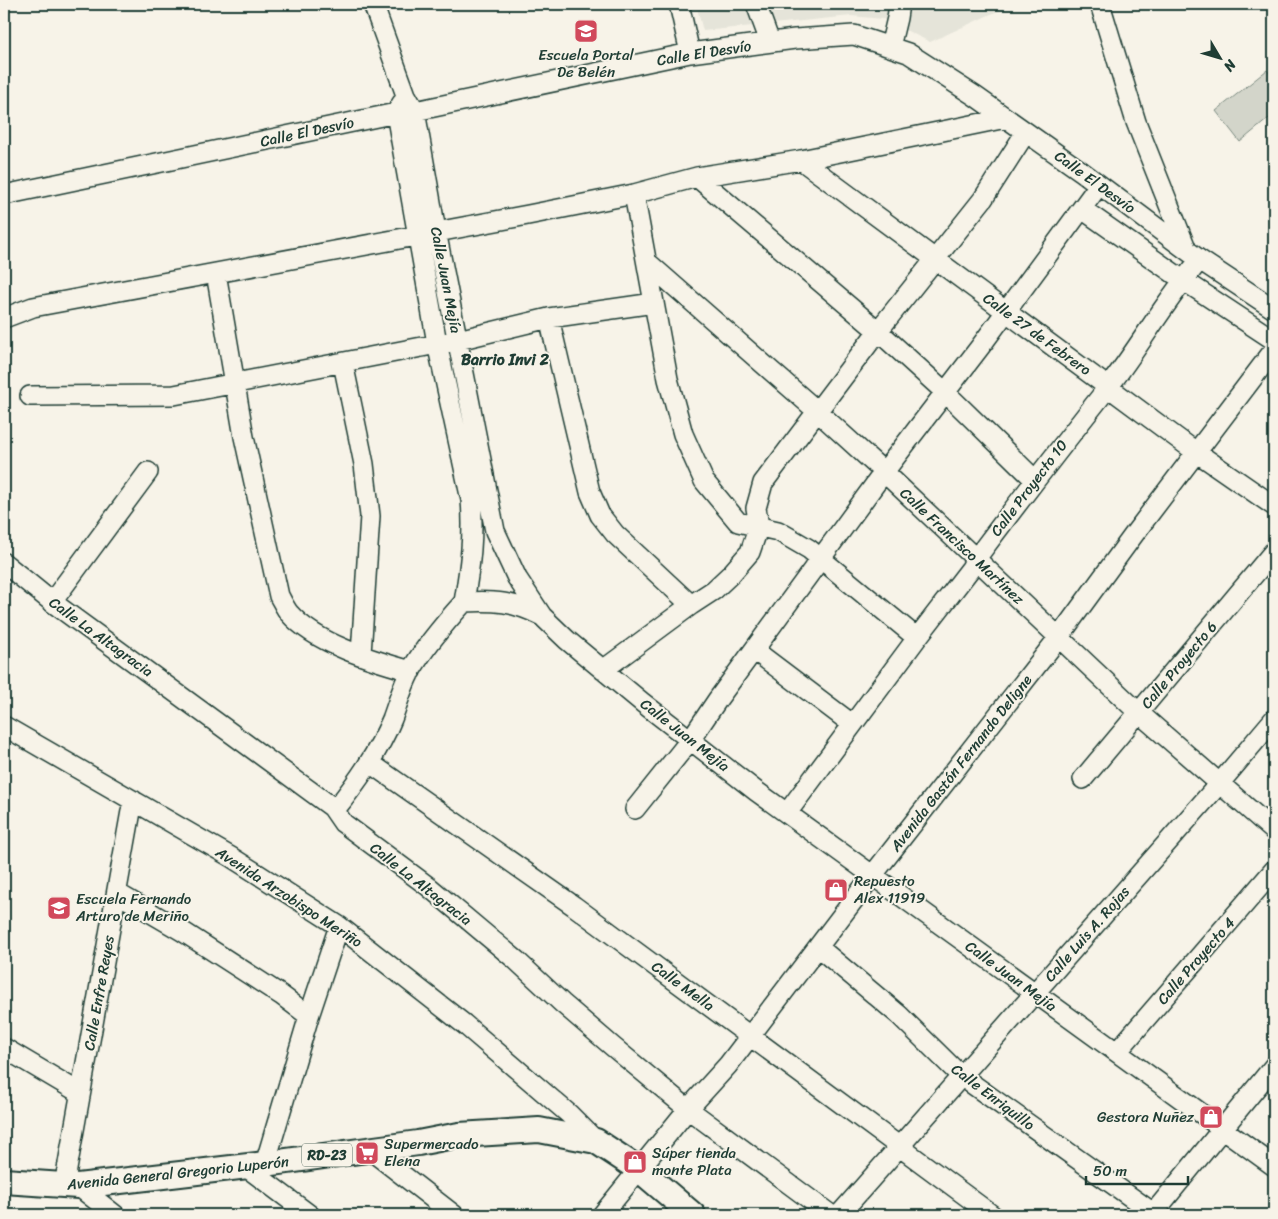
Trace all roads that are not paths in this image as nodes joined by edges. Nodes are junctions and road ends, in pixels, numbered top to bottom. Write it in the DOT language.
graph roads {
  1 [pos="373,4"];
  2 [pos="680,4"];
  3 [pos="756,4"];
  4 [pos="898,4"];
  5 [pos="1100,4"];
  6 [pos="770,42"];
  7 [pos="890,47"];
  8 [pos="690,53"];
  9 [pos="411,103"];
  10 [pos="396,113"];
  11 [pos="1006,118"];
  12 [pos="1026,132"];
  13 [pos="801,160"];
  14 [pos="697,177"];
  15 [pos="1099,185"];
  16 [pos="634,194"];
  17 [pos="4,195"];
  18 [pos="1082,209"];
  19 [pos="436,231"];
  20 [pos="417,235"];
  21 [pos="1193,254"];
  22 [pos="935,260"];
  23 [pos="647,262"];
  24 [pos="216,273"];
  25 [pos="1183,280"];
  26 [pos="654,303"];
  27 [pos="1274,309"];
  28 [pos="1006,311"];
  29 [pos="4,318"];
  30 [pos="549,318"];
  31 [pos="878,331"];
  32 [pos="458,340"];
  33 [pos="1274,340"];
  34 [pos="437,344"];
  35 [pos="1274,350"];
  36 [pos="343,363"];
  37 [pos="236,383"];
  38 [pos="1108,387"];
  39 [pos="944,392"];
  40 [pos="30,396"];
  41 [pos="817,411"];
  42 [pos="1196,452"];
  43 [pos="148,472"];
  44 [pos="884,472"];
  45 [pos="1035,480"];
  46 [pos="1274,506"];
  47 [pos="759,526"];
  48 [pos="1274,551"];
  49 [pos="822,558"];
  50 [pos="975,560"];
  51 [pos="4,563"];
  52 [pos="52,602"];
  53 [pos="464,602"];
  54 [pos="690,605"];
  55 [pos="542,616"];
  56 [pos="1059,637"];
  57 [pos="917,638"];
  58 [pos="754,650"];
  59 [pos="361,654"];
  60 [pos="603,670"];
  61 [pos="411,671"];
  62 [pos="1139,713"];
  63 [pos="1274,719"];
  64 [pos="852,724"];
  65 [pos="4,726"];
  66 [pos="691,739"];
  67 [pos="370,763"];
  68 [pos="1083,779"];
  69 [pos="1219,784"];
  70 [pos="133,800"];
  71 [pos="634,809"];
  72 [pos="335,810"];
  73 [pos="787,813"];
  74 [pos="1274,831"];
  75 [pos="1274,870"];
  76 [pos="872,876"];
  77 [pos="116,894"];
  78 [pos="339,926"];
  79 [pos="818,947"];
  80 [pos="1035,993"];
  81 [pos="309,1016"];
  82 [pos="750,1035"];
  83 [pos="4,1048"];
  84 [pos="1117,1052"];
  85 [pos="1274,1066"];
  86 [pos="961,1076"];
  87 [pos="80,1093"];
  88 [pos="688,1109"];
  89 [pos="1223,1129"];
  90 [pos="596,1141"];
  91 [pos="900,1146"];
  92 [pos="369,1149"];
  93 [pos="256,1166"];
  94 [pos="1274,1166"];
  95 [pos="640,1170"];
  96 [pos="4,1181"];
  97 [pos="71,1186"];
  98 [pos="115,1215"];
  99 [pos="310,1215"];
  100 [pos="454,1215"];
  101 [pos="602,1215"];
  102 [pos="693,1215"];
  103 [pos="831,1215"];
  104 [pos="839,1215"];
  105 [pos="992,1215"];
  106 [pos="1154,1215"];
  1 -- 9 [label="street, Calle Juan Mejía"];
  2 -- 8 [label="street"];
  3 -- 6 [label="street"];
  4 -- 7 [label="street"];
  5 -- 21 [label="street"];
  6 -- 7 [label="street, Calle El Desvío"];
  6 -- 8 [label="street, Calle El Desvío"];
  7 -- 11 [label="street, Calle El Desvío"];
  8 -- 9 [label="street, Calle El Desvío"];
  9 -- 10 [label="street, Calle El Desvío"];
  9 -- 19 [label="street, Calle Juan Mejía"];
  10 -- 17 [label="street, Calle El Desvío"];
  10 -- 20 [label="street, Calle Juan Mejía"];
  11 -- 12 [label="street, Calle El Desvío"];
  11 -- 13 [label="street"];
  12 -- 15 [label="street, Calle El Desvío"];
  12 -- 22 [label="street"];
  13 -- 14 [label="street"];
  13 -- 22 [label="street, Calle 27 de Febrero"];
  14 -- 16 [label="street"];
  14 -- 31 [label="street"];
  15 -- 18 [label="street"];
  15 -- 21 [label="street, Calle El Desvío"];
  16 -- 19 [label="street"];
  16 -- 23 [label="street"];
  18 -- 25 [label="street"];
  18 -- 28 [label="street"];
  19 -- 20 [label="street"];
  19 -- 32 [label="street, Calle Juan Mejía"];
  20 -- 24 [label="street"];
  20 -- 34 [label="street, Calle Juan Mejía"];
  21 -- 25 [label="street, Calle Proyecto 10"];
  21 -- 27 [label="street, Calle El Desvío"];
  22 -- 28 [label="street, Calle 27 de Febrero"];
  22 -- 31 [label="street"];
  23 -- 26 [label="street"];
  23 -- 41 [label="street, Calle Francisco Martínez"];
  24 -- 29 [label="street"];
  24 -- 37 [label="street"];
  25 -- 33 [label="street"];
  25 -- 38 [label="street, Calle Proyecto 10"];
  26 -- 30 [label="street"];
  26 -- 47 [label="street"];
  28 -- 38 [label="street, Calle 27 de Febrero"];
  28 -- 39 [label="street"];
  30 -- 32 [label="street"];
  30 -- 54 [label="street"];
  31 -- 39 [label="street"];
  31 -- 41 [label="street"];
  32 -- 34 [label="street"];
  32 -- 55 [label="street, Calle Juan Mejía"];
  34 -- 36 [label="street"];
  34 -- 53 [label="street, Calle Juan Mejía"];
  35 -- 42 [label="street, Avenida Gastón Fernando Deligne"];
  36 -- 37 [label="street"];
  36 -- 59 [label="street"];
  37 -- 40 [label="street"];
  37 -- 59 [label="street"];
  38 -- 42 [label="street, Calle 27 de Febrero"];
  38 -- 45 [label="street, Calle Proyecto 10"];
  39 -- 44 [label="street"];
  39 -- 45 [label="street"];
  41 -- 44 [label="street, Calle Francisco Martínez"];
  41 -- 47 [label="street"];
  42 -- 46 [label="street, Calle 27 de Febrero"];
  42 -- 56 [label="street, Avenida Gastón Fernando Deligne"];
  43 -- 52 [label="street"];
  44 -- 49 [label="street"];
  44 -- 50 [label="street, Calle Francisco Martínez"];
  45 -- 50 [label="street, Calle Proyecto 10"];
  47 -- 49 [label="street"];
  47 -- 54 [label="street"];
  48 -- 62 [label="street, Calle Proyecto 6"];
  49 -- 57 [label="street"];
  49 -- 58 [label="street"];
  50 -- 56 [label="street, Calle Francisco Martínez"];
  50 -- 57 [label="street, Calle Proyecto 10"];
  51 -- 52 [label="street, Calle La Altagracia"];
  52 -- 72 [label="street, Calle La Altagracia"];
  53 -- 55 [label="street"];
  53 -- 61 [label="street"];
  54 -- 60 [label="street"];
  55 -- 60 [label="street, Calle Juan Mejía"];
  56 -- 62 [label="street, Calle Francisco Martínez"];
  56 -- 76 [label="street, Avenida Gastón Fernando Deligne"];
  57 -- 64 [label="street, Calle Proyecto 10"];
  58 -- 64 [label="street"];
  58 -- 66 [label="street"];
  59 -- 61 [label="street"];
  60 -- 66 [label="street, Calle Juan Mejía"];
  61 -- 67 [label="street"];
  62 -- 68 [label="street, Calle Proyecto 6"];
  62 -- 69 [label="street, Calle Francisco Martínez"];
  63 -- 69 [label="street, Calle Luis A. Rojas"];
  64 -- 73 [label="street, Calle Proyecto 10"];
  65 -- 70 [label="street, Avenida Arzobispo Meriño"];
  66 -- 71 [label="street"];
  66 -- 73 [label="street, Calle Juan Mejía"];
  67 -- 72 [label="street"];
  67 -- 82 [label="street, Calle Mella"];
  69 -- 74 [label="street, Calle Francisco Martínez"];
  69 -- 80 [label="street, Calle Luis A. Rojas"];
  70 -- 77 [label="street, Calle Enfre Reyes"];
  70 -- 78 [label="street, Avenida Arzobispo Meriño"];
  72 -- 88 [label="street, Calle La Altagracia"];
  73 -- 76 [label="street, Calle Juan Mejía"];
  75 -- 84 [label="street, Calle Proyecto 4"];
  76 -- 79 [label="street, Avenida Gastón Fernando Deligne"];
  76 -- 80 [label="street, Calle Juan Mejía"];
  77 -- 81 [label="street"];
  77 -- 87 [label="street, Calle Enfre Reyes"];
  78 -- 81 [label="street"];
  78 -- 90 [label="street, Avenida Arzobispo Meriño"];
  79 -- 82 [label="street, Avenida Gastón Fernando Deligne"];
  79 -- 86 [label="street, Calle Enriquillo"];
  80 -- 84 [label="street, Calle Juan Mejía"];
  80 -- 86 [label="street, Calle Luis A. Rojas"];
  81 -- 93 [label="street"];
  82 -- 88 [label="street, Avenida Gastón Fernando Deligne"];
  82 -- 91 [label="street, Calle Mella"];
  83 -- 87 [label="street"];
  84 -- 89 [label="street, Calle Juan Mejía"];
  85 -- 89 [label="street"];
  86 -- 91 [label="street, Calle Luis A. Rojas"];
  86 -- 106 [label="street, Calle Enriquillo"];
  87 -- 97 [label="street, Calle Enfre Reyes"];
  88 -- 95 [label="street, Avenida Gastón Fernando Deligne"];
  88 -- 103 [label="street, Calle La Altagracia"];
  89 -- 94 [label="street, Calle Juan Mejía"];
  89 -- 106 [label="street"];
  90 -- 92 [label="main road, Avenida General Gregorio Luperón / RD-23"];
  90 -- 95 [label="main road, Avenida General Gregorio Luperón / RD-23"];
  91 -- 104 [label="street, Calle Luis A. Rojas"];
  91 -- 105 [label="street, Calle Mella"];
  92 -- 93 [label="main road, Avenida General Gregorio Luperón / RD-23"];
  92 -- 100 [label="street"];
  93 -- 97 [label="main road, Avenida General Gregorio Luperón / RD-23"];
  93 -- 99 [label="street"];
  95 -- 101 [label="street, Avenida Gastón Fernando Deligne"];
  95 -- 102 [label="main road, RD-23"];
  96 -- 97 [label="main road, Avenida General Gregorio Luperón / RD-23"];
  97 -- 98 [label="street"];
}
